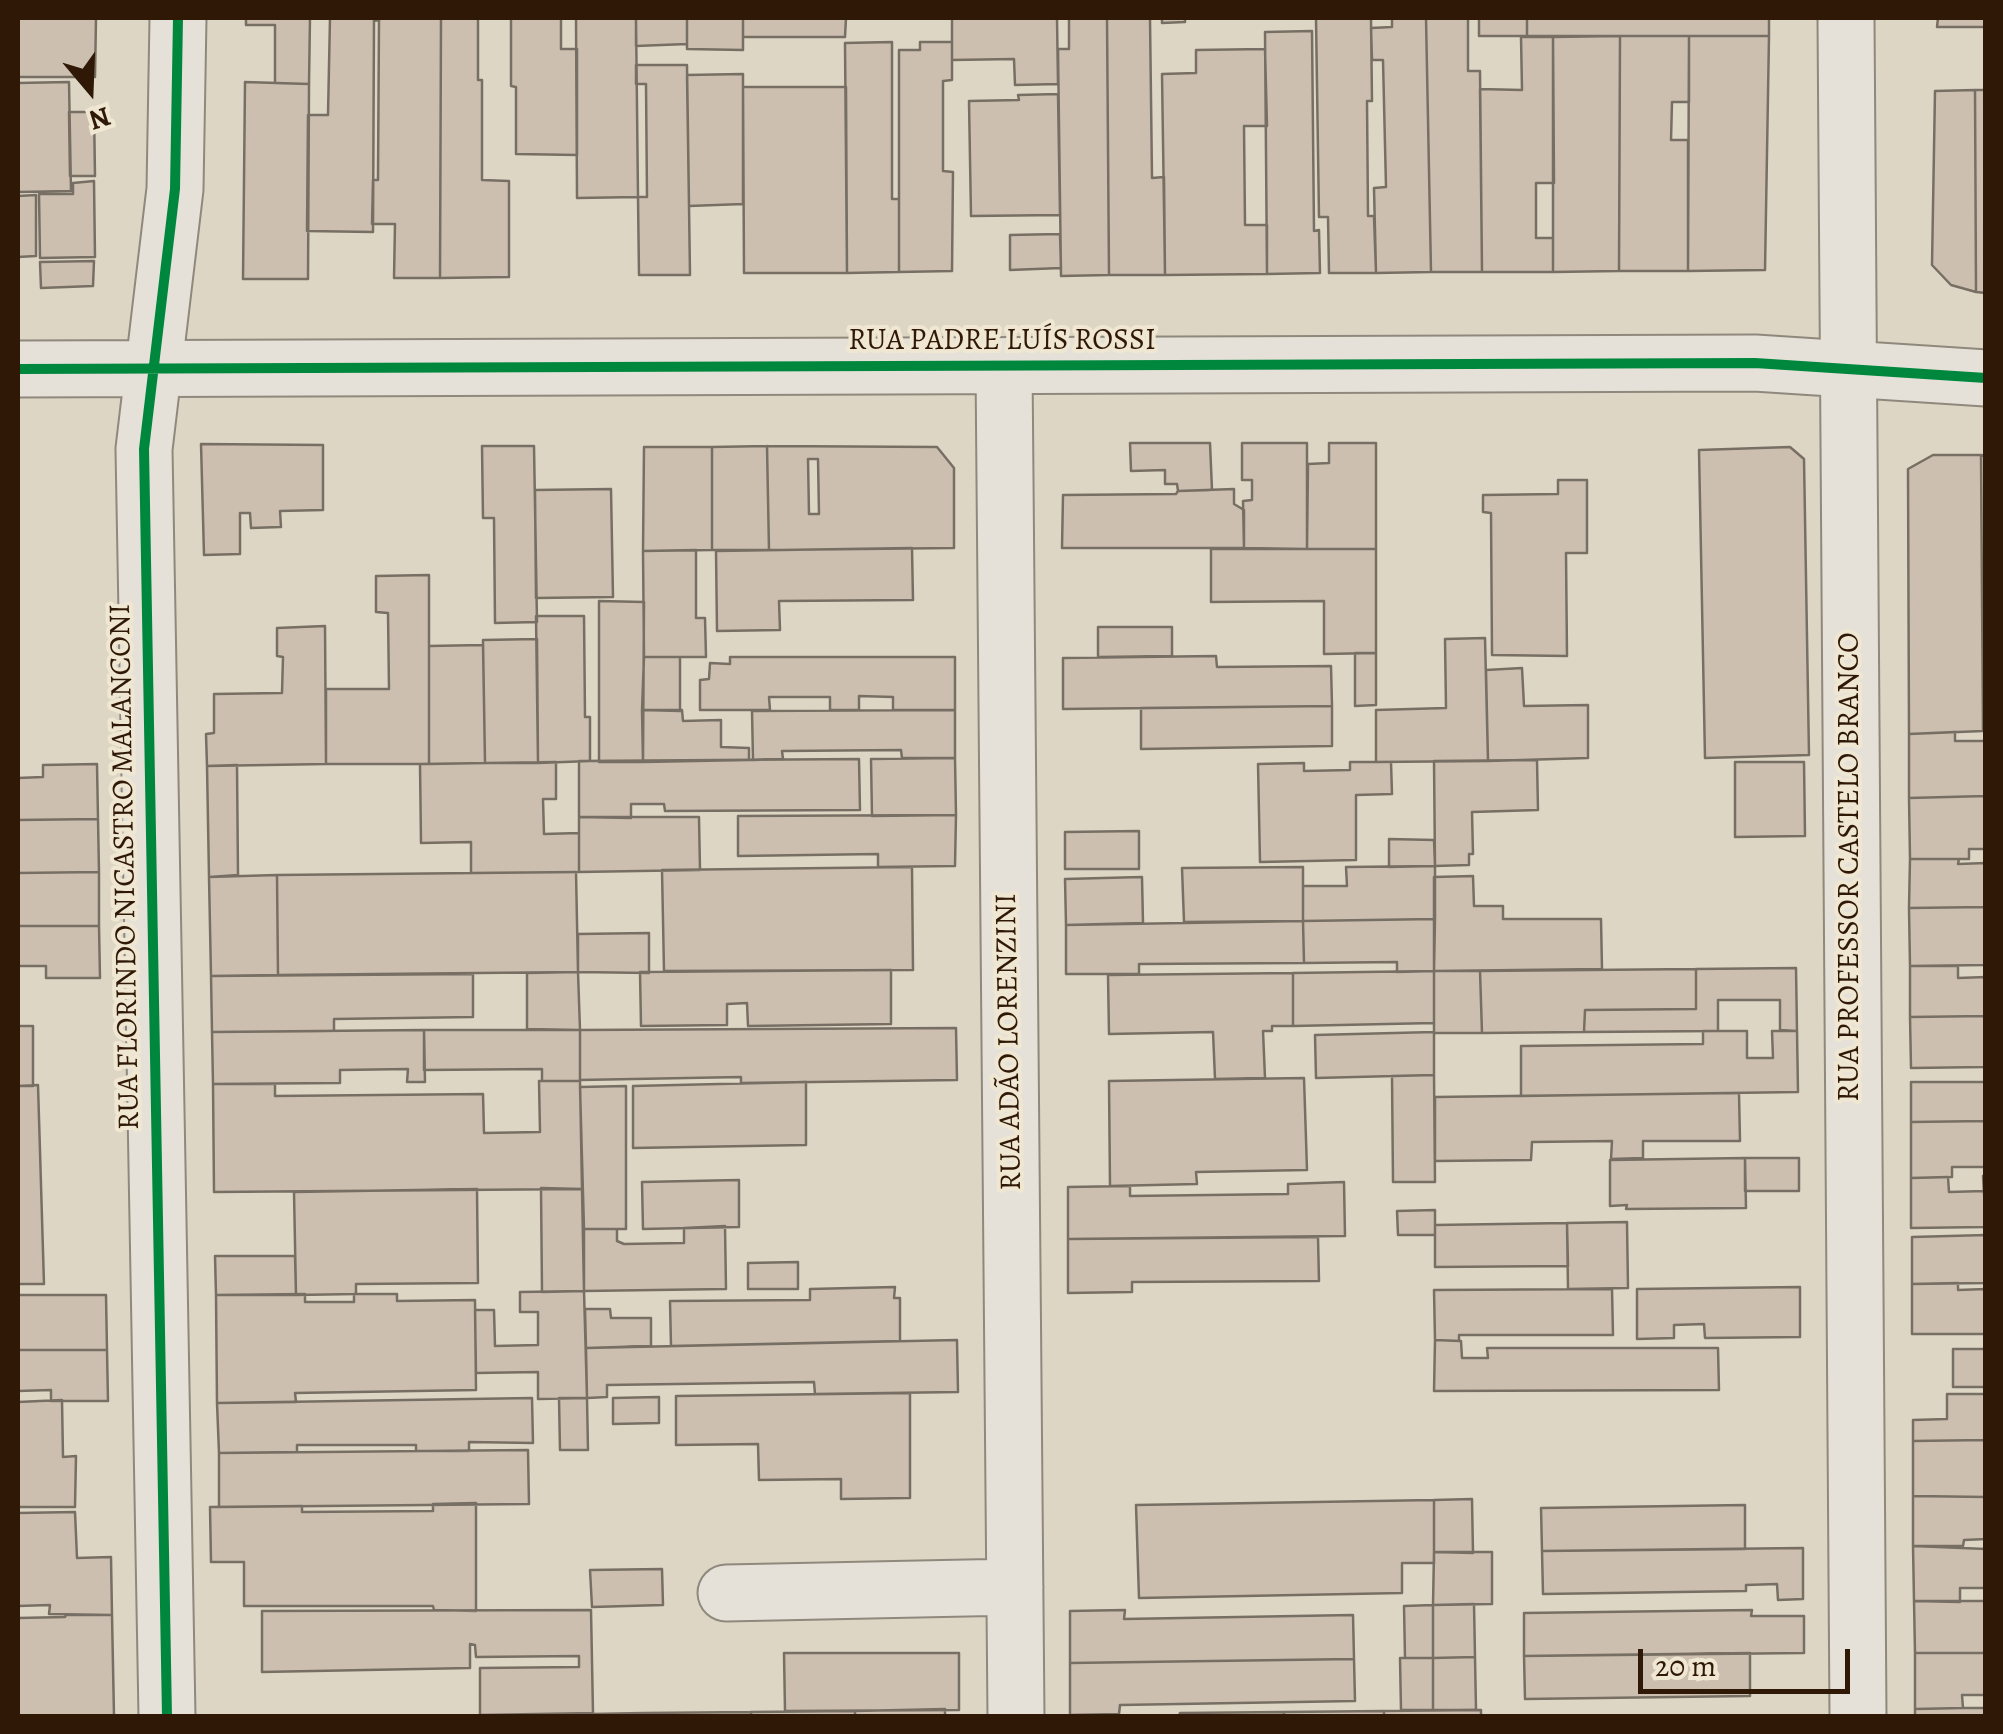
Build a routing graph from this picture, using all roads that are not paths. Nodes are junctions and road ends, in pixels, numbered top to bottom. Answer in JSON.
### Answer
{"nodes":[{"id":1,"x":178,"y":18,"type":"edge"},
{"id":2,"x":1846,"y":18,"type":"edge"},
{"id":3,"x":1004,"y":367,"type":"junction"},
{"id":4,"x":1846,"y":367,"type":"junction"},
{"id":5,"x":18,"y":368,"type":"edge"},
{"id":6,"x":154,"y":368,"type":"junction"},
{"id":7,"x":1986,"y":378,"type":"edge"},
{"id":8,"x":1015,"y":1588,"type":"junction"},
{"id":9,"x":726,"y":1593,"type":"dead end"},
{"id":10,"x":167,"y":1716,"type":"edge"},
{"id":11,"x":1016,"y":1716,"type":"edge"},
{"id":12,"x":1858,"y":1716,"type":"edge"}],
"edges":[{"from":1,"to":6,"type":"street","name":"RUA FLORINDO NICASTRO MALANCONI"},
{"from":2,"to":4,"type":"street","name":"RUA PROFESSOR CASTELO BRANCO"},
{"from":3,"to":4,"type":"street","name":"RUA PADRE LUÍS ROSSI"},
{"from":3,"to":6,"type":"street","name":"RUA PADRE LUÍS ROSSI"},
{"from":3,"to":8,"type":"street","name":"RUA ADÃO LORENZINI"},
{"from":4,"to":7,"type":"street","name":"RUA PADRE LUÍS ROSSI"},
{"from":4,"to":12,"type":"street","name":"RUA PROFESSOR CASTELO BRANCO"},
{"from":5,"to":6,"type":"street","name":"RUA PADRE LUÍS ROSSI"},
{"from":6,"to":10,"type":"street","name":"RUA FLORINDO NICASTRO MALANCONI"},
{"from":8,"to":9,"type":"street"},
{"from":8,"to":11,"type":"street","name":"RUA ADÃO LORENZINI"}]}
